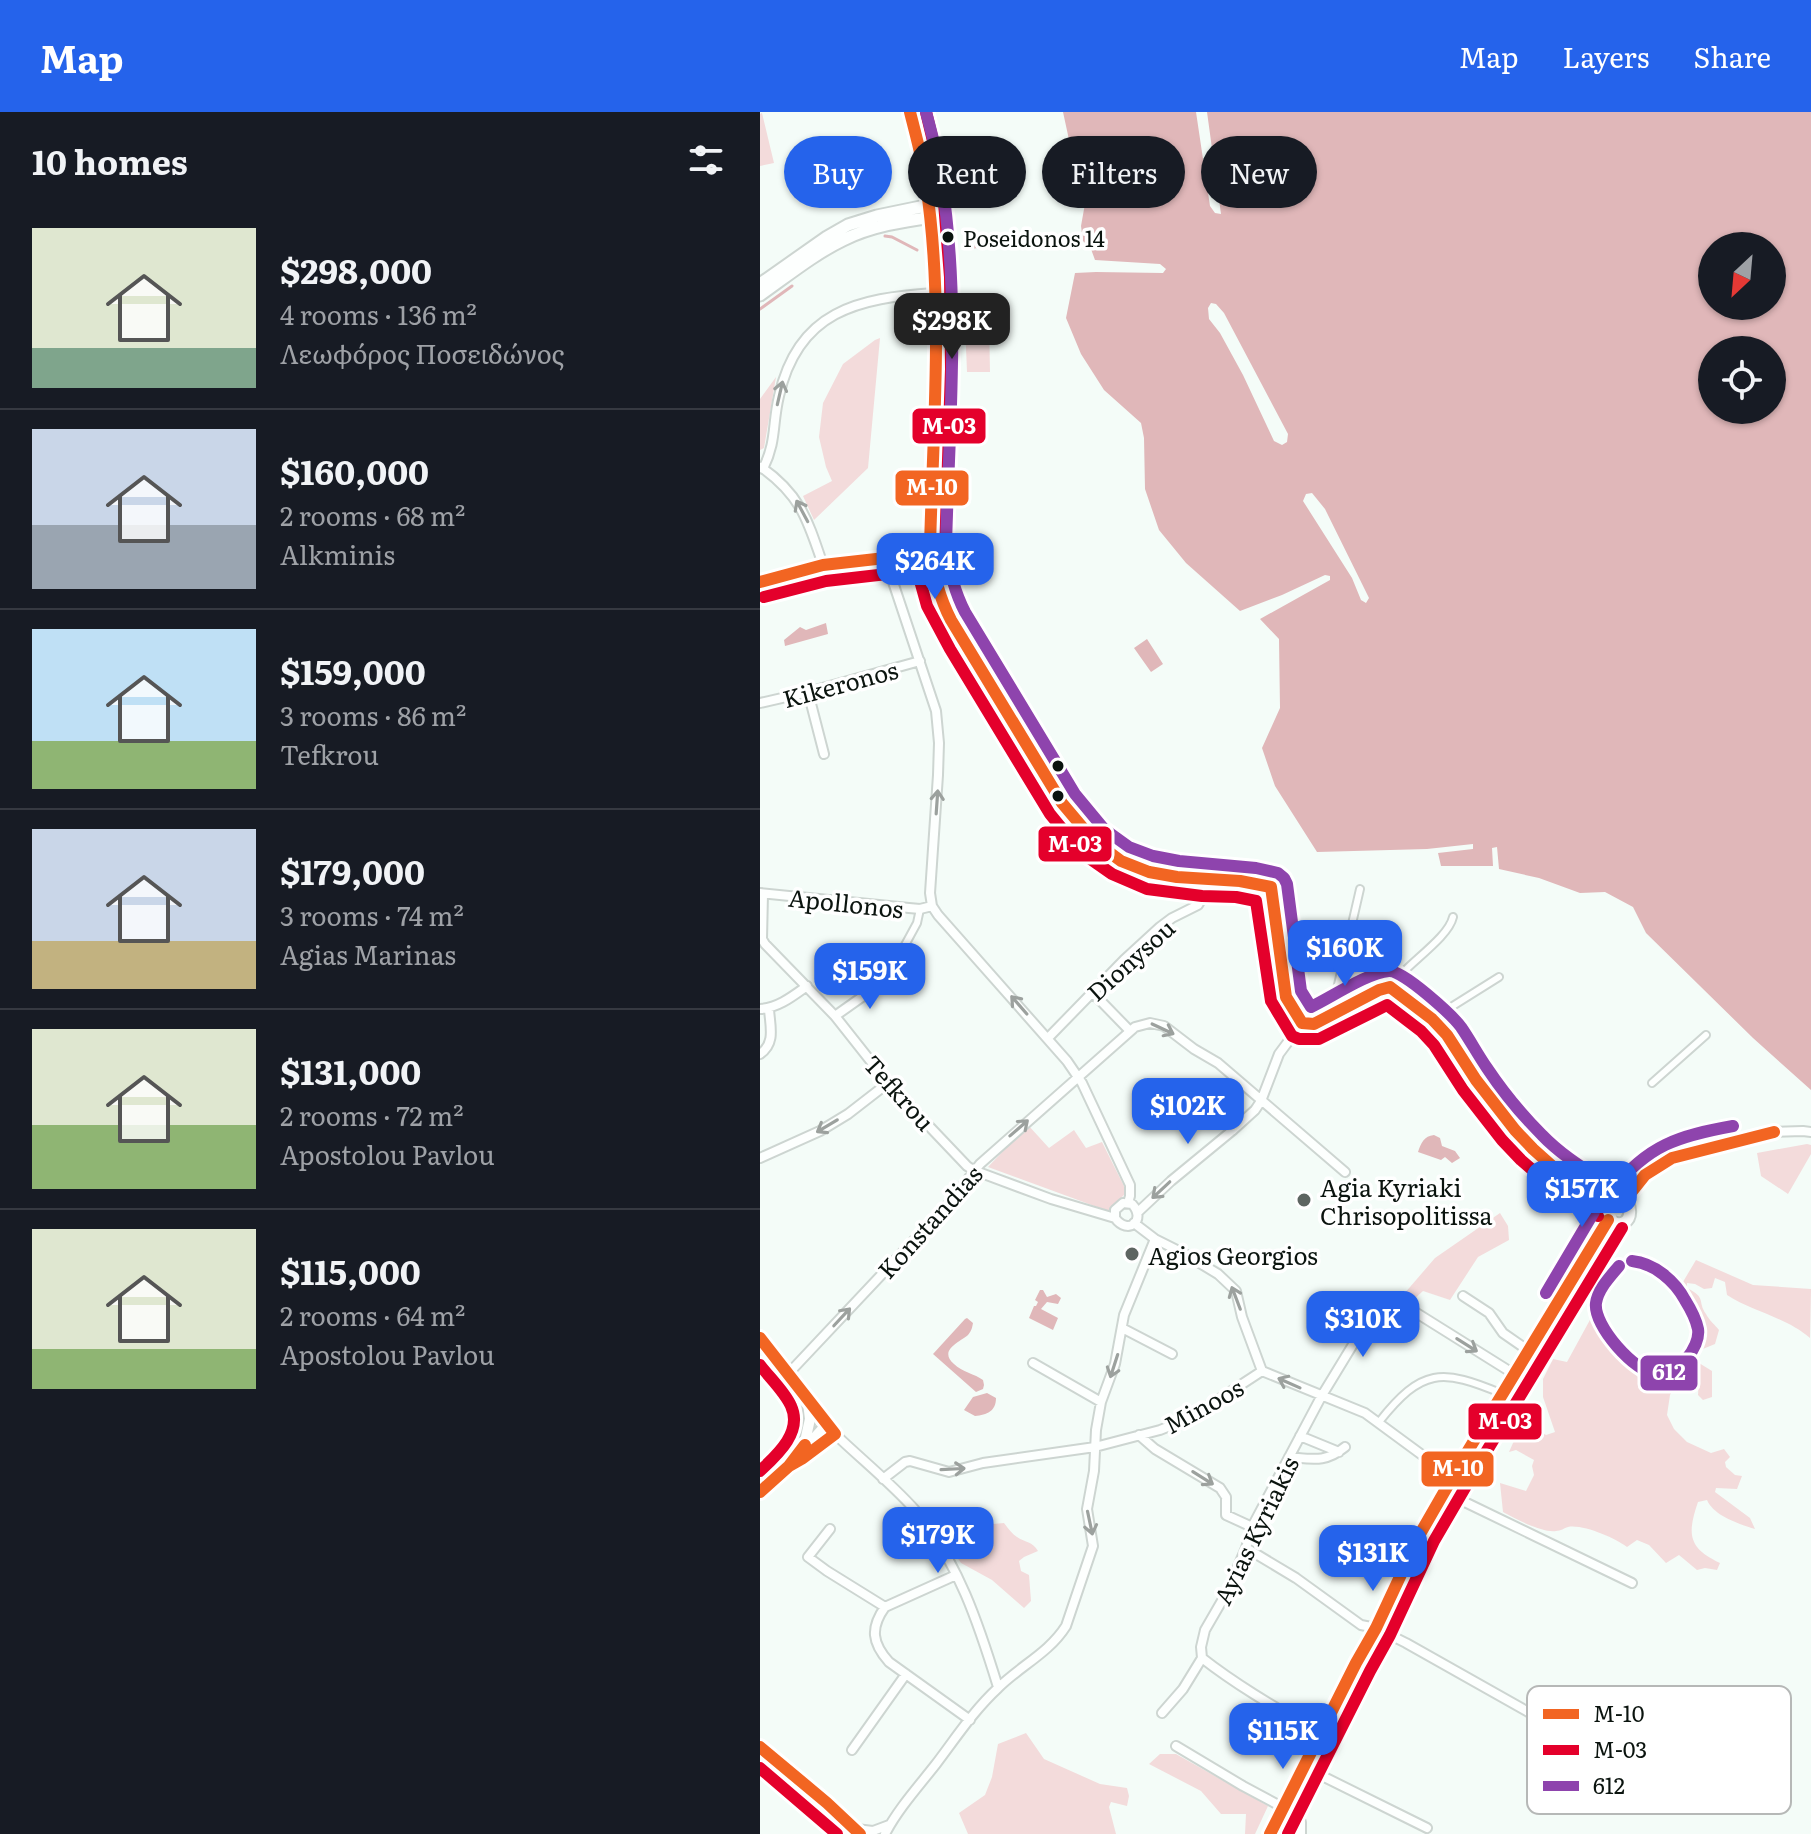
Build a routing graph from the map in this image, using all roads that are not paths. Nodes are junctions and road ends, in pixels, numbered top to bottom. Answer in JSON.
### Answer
{"nodes":[{"id":1,"x":910,"y":112,"type":"edge"},
{"id":2,"x":919,"y":112,"type":"edge"},
{"id":3,"x":916,"y":136,"type":"edge"},
{"id":4,"x":922,"y":136,"type":"edge"},
{"id":5,"x":933,"y":208,"type":"junction"},
{"id":6,"x":760,"y":284,"type":"edge"},
{"id":7,"x":934,"y":293,"type":"junction"},
{"id":8,"x":760,"y":295,"type":"edge"},
{"id":9,"x":762,"y":468,"type":"edge"},
{"id":10,"x":937,"y":550,"type":"junction"},
{"id":11,"x":885,"y":558,"type":"junction"},
{"id":12,"x":823,"y":565,"type":"junction"},
{"id":13,"x":760,"y":582,"type":"edge"},
{"id":14,"x":920,"y":661,"type":"junction"},
{"id":15,"x":808,"y":692,"type":"junction"},
{"id":16,"x":760,"y":703,"type":"edge"},
{"id":17,"x":824,"y":754,"type":"dead end"},
{"id":18,"x":1204,"y":880,"type":"junction"},
{"id":19,"x":1360,"y":889,"type":"dead end"},
{"id":20,"x":762,"y":894,"type":"edge"},
{"id":21,"x":932,"y":906,"type":"junction"},
{"id":22,"x":920,"y":909,"type":"junction"},
{"id":23,"x":1453,"y":917,"type":"dead end"},
{"id":24,"x":761,"y":939,"type":"edge"},
{"id":25,"x":1499,"y":977,"type":"dead end"},
{"id":26,"x":886,"y":980,"type":"joint"},
{"id":27,"x":807,"y":986,"type":"junction"},
{"id":28,"x":1390,"y":987,"type":"junction"},
{"id":29,"x":1092,"y":992,"type":"junction"},
{"id":30,"x":764,"y":1009,"type":"edge"},
{"id":31,"x":1331,"y":1015,"type":"junction"},
{"id":32,"x":835,"y":1016,"type":"junction"},
{"id":33,"x":1432,"y":1019,"type":"junction"},
{"id":34,"x":1302,"y":1023,"type":"junction"},
{"id":35,"x":1130,"y":1031,"type":"junction"},
{"id":36,"x":1706,"y":1035,"type":"dead end"},
{"id":37,"x":1048,"y":1038,"type":"junction"},
{"id":38,"x":760,"y":1054,"type":"edge"},
{"id":39,"x":1078,"y":1077,"type":"junction"},
{"id":40,"x":888,"y":1083,"type":"junction"},
{"id":41,"x":1652,"y":1083,"type":"dead end"},
{"id":42,"x":1177,"y":1100,"type":"dead end"},
{"id":43,"x":1261,"y":1101,"type":"junction"},
{"id":44,"x":1233,"y":1130,"type":"junction"},
{"id":45,"x":1811,"y":1132,"type":"edge"},
{"id":46,"x":760,"y":1158,"type":"edge"},
{"id":47,"x":973,"y":1170,"type":"junction"},
{"id":48,"x":1345,"y":1172,"type":"dead end"},
{"id":49,"x":1625,"y":1200,"type":"junction"},
{"id":50,"x":1128,"y":1203,"type":"junction"},
{"id":51,"x":1607,"y":1203,"type":"junction"},
{"id":52,"x":1138,"y":1212,"type":"junction"},
{"id":53,"x":1115,"y":1218,"type":"junction"},
{"id":54,"x":1608,"y":1220,"type":"junction"},
{"id":55,"x":1134,"y":1223,"type":"junction"},
{"id":56,"x":1155,"y":1239,"type":"junction"},
{"id":57,"x":1463,"y":1296,"type":"dead end"},
{"id":58,"x":1122,"y":1328,"type":"junction"},
{"id":59,"x":760,"y":1338,"type":"edge"},
{"id":60,"x":1529,"y":1351,"type":"junction"},
{"id":61,"x":1172,"y":1354,"type":"dead end"},
{"id":62,"x":1033,"y":1363,"type":"dead end"},
{"id":63,"x":1262,"y":1371,"type":"junction"},
{"id":64,"x":788,"y":1374,"type":"junction"},
{"id":65,"x":1514,"y":1374,"type":"junction"},
{"id":66,"x":1503,"y":1394,"type":"junction"},
{"id":67,"x":1321,"y":1397,"type":"junction"},
{"id":68,"x":806,"y":1399,"type":"junction"},
{"id":69,"x":1101,"y":1402,"type":"junction"},
{"id":70,"x":1379,"y":1422,"type":"junction"},
{"id":71,"x":826,"y":1425,"type":"junction"},
{"id":72,"x":835,"y":1434,"type":"junction"},
{"id":73,"x":1139,"y":1435,"type":"junction"},
{"id":74,"x":1300,"y":1436,"type":"junction"},
{"id":75,"x":1095,"y":1447,"type":"junction"},
{"id":76,"x":804,"y":1448,"type":"junction"},
{"id":77,"x":1289,"y":1457,"type":"junction"},
{"id":78,"x":789,"y":1466,"type":"junction"},
{"id":79,"x":1452,"y":1477,"type":"junction"},
{"id":80,"x":883,"y":1479,"type":"junction"},
{"id":81,"x":760,"y":1492,"type":"edge"},
{"id":82,"x":1444,"y":1492,"type":"junction"},
{"id":83,"x":1252,"y":1527,"type":"junction"},
{"id":84,"x":830,"y":1529,"type":"dead end"},
{"id":85,"x":1246,"y":1548,"type":"junction"},
{"id":86,"x":956,"y":1575,"type":"junction"},
{"id":87,"x":1632,"y":1583,"type":"dead end"},
{"id":88,"x":885,"y":1607,"type":"junction"},
{"id":89,"x":1376,"y":1628,"type":"junction"},
{"id":90,"x":1202,"y":1658,"type":"junction"},
{"id":91,"x":906,"y":1674,"type":"junction"},
{"id":92,"x":998,"y":1687,"type":"junction"},
{"id":93,"x":1527,"y":1711,"type":"edge"},
{"id":94,"x":1162,"y":1713,"type":"dead end"},
{"id":95,"x":970,"y":1720,"type":"junction"},
{"id":96,"x":1321,"y":1734,"type":"junction"},
{"id":97,"x":1176,"y":1746,"type":"dead end"},
{"id":98,"x":760,"y":1747,"type":"edge"},
{"id":99,"x":852,"y":1750,"type":"dead end"},
{"id":100,"x":760,"y":1765,"type":"edge"},
{"id":101,"x":1304,"y":1767,"type":"junction"},
{"id":102,"x":1284,"y":1808,"type":"junction"},
{"id":103,"x":890,"y":1825,"type":"junction"},
{"id":104,"x":1427,"y":1828,"type":"dead end"},
{"id":105,"x":858,"y":1832,"type":"edge"},
{"id":106,"x":838,"y":1834,"type":"edge"},
{"id":107,"x":885,"y":1834,"type":"edge"},
{"id":108,"x":1270,"y":1834,"type":"edge"},
{"id":109,"x":1301,"y":1834,"type":"edge"}],
"edges":[{"from":1,"to":3,"type":"main road"},
{"from":2,"to":4,"type":"main road"},
{"from":5,"to":6,"type":"main road"},
{"from":5,"to":7,"type":"main road"},
{"from":5,"to":8,"type":"main road"},
{"from":5,"to":10,"type":"main road"},
{"from":9,"to":7,"type":"street","one_way":true},
{"from":7,"to":10,"type":"main road"},
{"from":12,"to":9,"type":"street","one_way":true},
{"from":10,"to":11,"type":"street"},
{"from":10,"to":18,"type":"main road"},
{"from":11,"to":12,"type":"street"},
{"from":11,"to":14,"type":"street"},
{"from":12,"to":13,"type":"street"},
{"from":14,"to":15,"type":"street","name":"Kikeronos"},
{"from":21,"to":14,"type":"street","one_way":true},
{"from":15,"to":16,"type":"street","name":"Kikeronos"},
{"from":15,"to":17,"type":"street"},
{"from":18,"to":29,"type":"street","name":"Dionysou"},
{"from":18,"to":34,"type":"main road"},
{"from":19,"to":31,"type":"street"},
{"from":20,"to":22,"type":"street","name":"Apollonos"},
{"from":20,"to":24,"type":"street","name":"Tefkrou"},
{"from":21,"to":22,"type":"street","name":"Apollonos"},
{"from":37,"to":21,"type":"street","one_way":true},
{"from":22,"to":26,"type":"street"},
{"from":23,"to":28,"type":"street"},
{"from":24,"to":27,"type":"street","name":"Tefkrou"},
{"from":25,"to":33,"type":"street"},
{"from":26,"to":32,"type":"street"},
{"from":27,"to":30,"type":"street"},
{"from":27,"to":32,"type":"street","name":"Tefkrou"},
{"from":28,"to":31,"type":"main road"},
{"from":28,"to":33,"type":"main road"},
{"from":29,"to":35,"type":"street"},
{"from":29,"to":37,"type":"street","name":"Dionysou"},
{"from":30,"to":38,"type":"street"},
{"from":31,"to":34,"type":"main road"},
{"from":32,"to":40,"type":"street","name":"Tefkrou"},
{"from":33,"to":51,"type":"main road"},
{"from":34,"to":43,"type":"street"},
{"from":35,"to":39,"type":"street","name":"Konstandias"},
{"from":35,"to":43,"type":"street","one_way":true},
{"from":36,"to":41,"type":"street"},
{"from":37,"to":39,"type":"street"},
{"from":47,"to":39,"type":"street","name":"Konstandias","one_way":true},
{"from":39,"to":50,"type":"street"},
{"from":40,"to":46,"type":"street","one_way":true},
{"from":40,"to":47,"type":"street","name":"Tefkrou"},
{"from":42,"to":44,"type":"street"},
{"from":43,"to":44,"type":"street"},
{"from":43,"to":48,"type":"street"},
{"from":44,"to":52,"type":"street","one_way":true},
{"from":45,"to":49,"type":"street"},
{"from":47,"to":53,"type":"street"},
{"from":64,"to":47,"type":"street","name":"Konstandias","one_way":true},
{"from":49,"to":51,"type":"main road"},
{"from":49,"to":54,"type":"main road"},
{"from":50,"to":52,"type":"street"},
{"from":50,"to":53,"type":"street"},
{"from":51,"to":54,"type":"main road"},
{"from":52,"to":55,"type":"street"},
{"from":53,"to":55,"type":"street"},
{"from":54,"to":60,"type":"main road"},
{"from":55,"to":56,"type":"street"},
{"from":56,"to":58,"type":"street"},
{"from":63,"to":56,"type":"street","one_way":true},
{"from":57,"to":60,"type":"street"},
{"from":58,"to":61,"type":"street"},
{"from":58,"to":69,"type":"street","one_way":true},
{"from":59,"to":64,"type":"street"},
{"from":60,"to":65,"type":"main road"},
{"from":62,"to":69,"type":"street"},
{"from":67,"to":63,"type":"street","one_way":true},
{"from":63,"to":73,"type":"street","name":"Minoos"},
{"from":64,"to":68,"type":"street"},
{"from":65,"to":66,"type":"main road"},
{"from":67,"to":65,"type":"street","name":"Ayias Kyriakis","one_way":true},
{"from":66,"to":70,"type":"street"},
{"from":66,"to":79,"type":"main road"},
{"from":67,"to":70,"type":"street"},
{"from":67,"to":74,"type":"street","name":"Ayias Kyriakis"},
{"from":68,"to":71,"type":"street"},
{"from":68,"to":76,"type":"street"},
{"from":69,"to":75,"type":"street"},
{"from":70,"to":79,"type":"street"},
{"from":71,"to":72,"type":"street"},
{"from":71,"to":76,"type":"street"},
{"from":72,"to":78,"type":"street"},
{"from":72,"to":80,"type":"street"},
{"from":73,"to":75,"type":"street","name":"Minoos"},
{"from":73,"to":83,"type":"street","one_way":true},
{"from":74,"to":77,"type":"street","name":"Ayias Kyriakis"},
{"from":74,"to":77,"type":"street"},
{"from":80,"to":75,"type":"street","name":"Minoos","one_way":true},
{"from":75,"to":92,"type":"street","one_way":true},
{"from":76,"to":78,"type":"street"},
{"from":77,"to":83,"type":"street","name":"Ayias Kyriakis"},
{"from":78,"to":81,"type":"street"},
{"from":79,"to":82,"type":"main road"},
{"from":80,"to":86,"type":"street"},
{"from":82,"to":87,"type":"street"},
{"from":82,"to":89,"type":"main road"},
{"from":83,"to":85,"type":"street","name":"Ayias Kyriakis"},
{"from":84,"to":88,"type":"street"},
{"from":85,"to":89,"type":"street"},
{"from":85,"to":90,"type":"street","name":"Ayias Kyriakis"},
{"from":86,"to":88,"type":"street"},
{"from":86,"to":92,"type":"street"},
{"from":88,"to":91,"type":"street"},
{"from":89,"to":93,"type":"street"},
{"from":89,"to":96,"type":"main road"},
{"from":90,"to":94,"type":"street","name":"Ayias Kyriakis"},
{"from":90,"to":96,"type":"street"},
{"from":91,"to":95,"type":"street"},
{"from":91,"to":99,"type":"street"},
{"from":92,"to":95,"type":"street"},
{"from":95,"to":103,"type":"street"},
{"from":96,"to":101,"type":"main road"},
{"from":97,"to":102,"type":"street"},
{"from":98,"to":105,"type":"main road"},
{"from":100,"to":106,"type":"main road"},
{"from":101,"to":102,"type":"main road"},
{"from":101,"to":104,"type":"street"},
{"from":102,"to":108,"type":"main road"},
{"from":102,"to":109,"type":"street"},
{"from":103,"to":105,"type":"street"},
{"from":103,"to":107,"type":"street"}]}
